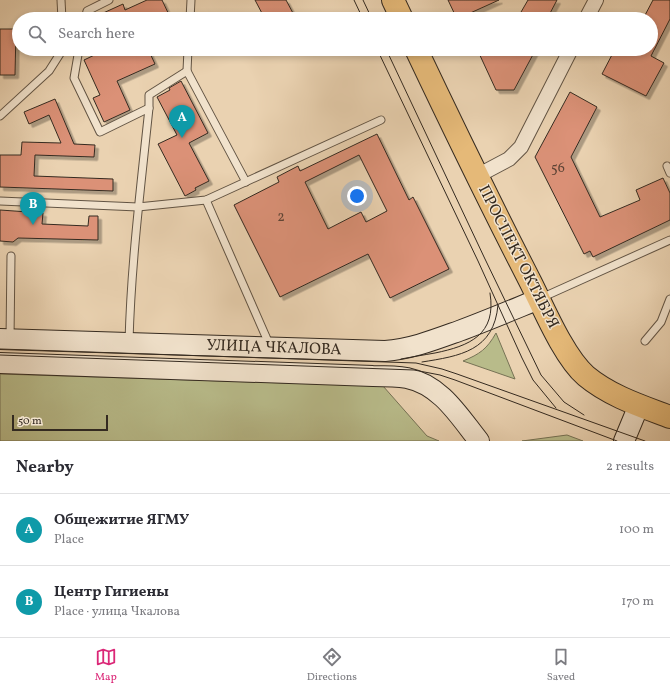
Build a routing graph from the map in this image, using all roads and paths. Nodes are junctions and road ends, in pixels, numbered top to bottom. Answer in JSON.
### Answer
{"nodes":[{"id":1,"x":62,"y":0,"type":"edge"},
{"id":2,"x":109,"y":0,"type":"edge"},
{"id":3,"x":191,"y":0,"type":"edge"},
{"id":4,"x":393,"y":0,"type":"edge"},
{"id":5,"x":596,"y":0,"type":"edge"},
{"id":6,"x":62,"y":12,"type":"edge"},
{"id":7,"x":87,"y":12,"type":"edge"},
{"id":8,"x":190,"y":12,"type":"edge"},
{"id":9,"x":399,"y":12,"type":"edge"},
{"id":10,"x":590,"y":12,"type":"edge"},
{"id":11,"x":59,"y":56,"type":"edge"},
{"id":12,"x":78,"y":56,"type":"edge"},
{"id":13,"x":188,"y":56,"type":"edge"},
{"id":14,"x":419,"y":56,"type":"edge"},
{"id":15,"x":567,"y":56,"type":"edge"},
{"id":16,"x":187,"y":71,"type":"junction"},
{"id":17,"x":149,"y":108,"type":"junction"},
{"id":18,"x":0,"y":116,"type":"edge"},
{"id":19,"x":381,"y":120,"type":"dead end"},
{"id":20,"x":477,"y":176,"type":"junction"},
{"id":21,"x":246,"y":182,"type":"junction"},
{"id":22,"x":206,"y":200,"type":"junction"},
{"id":23,"x":0,"y":202,"type":"edge"},
{"id":24,"x":138,"y":207,"type":"junction"},
{"id":25,"x":670,"y":240,"type":"edge"},
{"id":26,"x":11,"y":256,"type":"dead end"},
{"id":27,"x":539,"y":298,"type":"junction"},
{"id":28,"x":670,"y":299,"type":"edge"},
{"id":29,"x":5,"y":339,"type":"edge"},
{"id":30,"x":645,"y":341,"type":"dead end"},
{"id":31,"x":129,"y":343,"type":"junction"},
{"id":32,"x":270,"y":348,"type":"junction"},
{"id":33,"x":0,"y":363,"type":"edge"},
{"id":34,"x":639,"y":405,"type":"junction"},
{"id":35,"x":670,"y":417,"type":"edge"},
{"id":36,"x":472,"y":438,"type":"edge"},
{"id":37,"x":624,"y":441,"type":"edge"}],
"edges":[{"from":1,"to":6,"type":"lane"},
{"from":2,"to":7,"type":"lane"},
{"from":3,"to":8,"type":"lane"},
{"from":4,"to":9,"type":"main road"},
{"from":5,"to":10,"type":"street"},
{"from":11,"to":18,"type":"lane"},
{"from":12,"to":17,"type":"lane"},
{"from":13,"to":16,"type":"lane"},
{"from":14,"to":20,"type":"main road","name":"ПРОСПЕКТ ОКТЯБРЯ"},
{"from":15,"to":20,"type":"street"},
{"from":16,"to":17,"type":"lane"},
{"from":16,"to":21,"type":"lane"},
{"from":17,"to":24,"type":"lane"},
{"from":19,"to":21,"type":"lane"},
{"from":20,"to":27,"type":"main road","name":"ПРОСПЕКТ ОКТЯБРЯ"},
{"from":21,"to":22,"type":"lane"},
{"from":22,"to":24,"type":"lane"},
{"from":22,"to":32,"type":"lane"},
{"from":23,"to":24,"type":"lane"},
{"from":24,"to":31,"type":"lane"},
{"from":25,"to":27,"type":"lane"},
{"from":26,"to":29,"type":"lane"},
{"from":27,"to":32,"type":"main road","name":"УЛИЦА ЧКАЛОВА"},
{"from":27,"to":34,"type":"main road","name":"ПРОСПЕКТ ОКТЯБРЯ"},
{"from":28,"to":30,"type":"lane"},
{"from":29,"to":31,"type":"main road","name":"УЛИЦА ЧКАЛОВА"},
{"from":31,"to":32,"type":"main road","name":"УЛИЦА ЧКАЛОВА"},
{"from":33,"to":36,"type":"main road","name":"УЛИЦА ЧКАЛОВА"},
{"from":34,"to":35,"type":"main road","name":"ПРОСПЕКТ ОКТЯБРЯ"},
{"from":34,"to":37,"type":"main road"}]}
